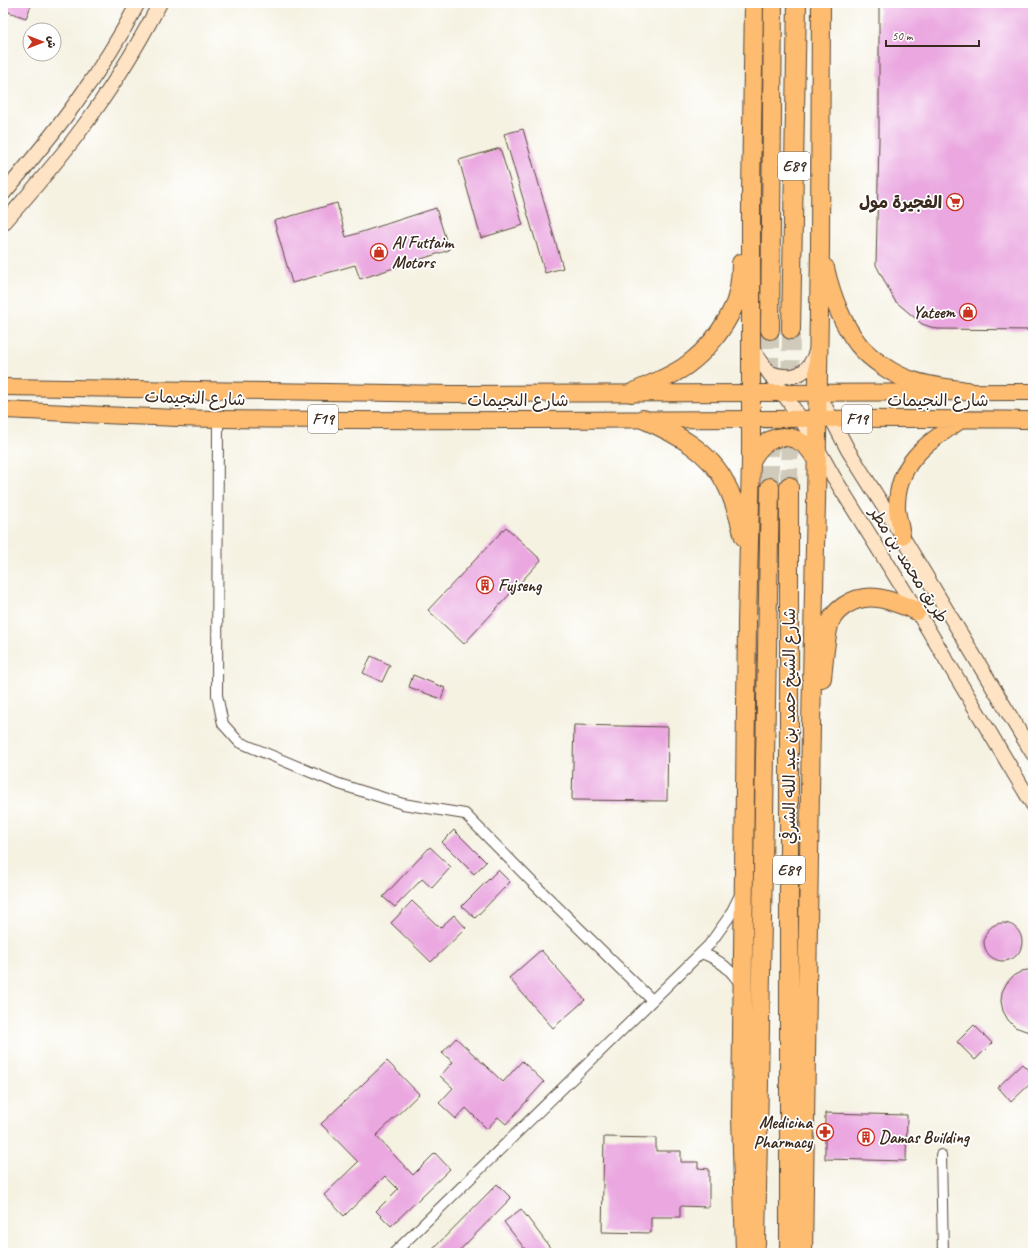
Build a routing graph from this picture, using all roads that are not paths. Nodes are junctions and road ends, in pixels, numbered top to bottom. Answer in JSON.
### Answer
{"nodes":[{"id":1,"x":138,"y":3,"type":"edge"},
{"id":2,"x":160,"y":3,"type":"edge"},
{"id":3,"x":754,"y":3,"type":"edge"},
{"id":4,"x":774,"y":3,"type":"edge"},
{"id":5,"x":797,"y":3,"type":"edge"},
{"id":6,"x":822,"y":3,"type":"edge"},
{"id":7,"x":750,"y":193,"type":"junction"},
{"id":8,"x":3,"y":194,"type":"edge"},
{"id":9,"x":3,"y":224,"type":"edge"},
{"id":10,"x":820,"y":248,"type":"junction"},
{"id":11,"x":770,"y":330,"type":"tunnel mouth"},
{"id":12,"x":791,"y":330,"type":"tunnel mouth"},
{"id":13,"x":818,"y":345,"type":"junction"},
{"id":14,"x":751,"y":347,"type":"junction"},
{"id":15,"x":768,"y":372,"type":"junction"},
{"id":16,"x":3,"y":387,"type":"edge"},
{"id":17,"x":967,"y":391,"type":"junction"},
{"id":18,"x":1033,"y":392,"type":"edge"},
{"id":19,"x":632,"y":393,"type":"junction"},
{"id":20,"x":751,"y":393,"type":"junction"},
{"id":21,"x":784,"y":393,"type":"junction"},
{"id":22,"x":818,"y":393,"type":"junction"},
{"id":23,"x":3,"y":410,"type":"edge"},
{"id":24,"x":751,"y":418,"type":"junction"},
{"id":25,"x":218,"y":419,"type":"junction"},
{"id":26,"x":644,"y":419,"type":"junction"},
{"id":27,"x":816,"y":419,"type":"junction"},
{"id":28,"x":964,"y":419,"type":"junction"},
{"id":29,"x":1033,"y":420,"type":"edge"},
{"id":30,"x":816,"y":453,"type":"junction"},
{"id":31,"x":751,"y":461,"type":"junction"},
{"id":32,"x":789,"y":486,"type":"tunnel mouth"},
{"id":33,"x":770,"y":487,"type":"tunnel mouth"},
{"id":34,"x":902,"y":536,"type":"junction"},
{"id":35,"x":749,"y":556,"type":"junction"},
{"id":36,"x":917,"y":611,"type":"junction"},
{"id":37,"x":811,"y":725,"type":"junction"},
{"id":38,"x":1033,"y":754,"type":"edge"},
{"id":39,"x":1033,"y":805,"type":"edge"},
{"id":40,"x":744,"y":882,"type":"junction"},
{"id":41,"x":701,"y":953,"type":"junction"},
{"id":42,"x":742,"y":989,"type":"junction"},
{"id":43,"x":652,"y":1000,"type":"junction"},
{"id":44,"x":941,"y":1156,"type":"dead end"},
{"id":45,"x":394,"y":1253,"type":"edge"},
{"id":46,"x":745,"y":1253,"type":"edge"},
{"id":47,"x":756,"y":1253,"type":"edge"},
{"id":48,"x":789,"y":1253,"type":"edge"},
{"id":49,"x":803,"y":1253,"type":"edge"},
{"id":50,"x":943,"y":1253,"type":"edge"}],
"edges":[{"from":1,"to":8,"type":"street"},
{"from":2,"to":9,"type":"street"},
{"from":3,"to":7,"type":"highway"},
{"from":4,"to":11,"type":"highway","number":"E89"},
{"from":5,"to":12,"type":"highway","number":"E89"},
{"from":6,"to":10,"type":"highway"},
{"from":7,"to":14,"type":"highway"},
{"from":7,"to":19,"type":"highway"},
{"from":10,"to":13,"type":"highway"},
{"from":10,"to":17,"type":"highway"},
{"from":13,"to":15,"type":"street"},
{"from":13,"to":22,"type":"highway"},
{"from":14,"to":15,"type":"street","name":"طريق محمد بن مطر"},
{"from":14,"to":20,"type":"highway"},
{"from":15,"to":21,"type":"street","name":"طريق محمد بن مطر"},
{"from":16,"to":19,"type":"main road","name":"شارع النجيمات","number":"F19"},
{"from":17,"to":18,"type":"main road","name":"شارع النجيمات","number":"F19"},
{"from":17,"to":22,"type":"main road","name":"شارع النجيمات","number":"F19"},
{"from":19,"to":20,"type":"main road","name":"شارع النجيمات","number":"F19"},
{"from":20,"to":21,"type":"main road","name":"شارع النجيمات","number":"F19"},
{"from":20,"to":24,"type":"highway"},
{"from":21,"to":22,"type":"main road","name":"شارع النجيمات","number":"F19"},
{"from":21,"to":27,"type":"street","name":"طريق محمد بن مطر"},
{"from":22,"to":27,"type":"highway"},
{"from":23,"to":25,"type":"main road","name":"شارع النجيمات","number":"F19"},
{"from":24,"to":26,"type":"main road","name":"شارع النجيمات","number":"F19"},
{"from":24,"to":27,"type":"main road","name":"شارع النجيمات","number":"F19"},
{"from":24,"to":31,"type":"highway"},
{"from":25,"to":26,"type":"main road","name":"شارع النجيمات","number":"F19"},
{"from":25,"to":43,"type":"street"},
{"from":26,"to":35,"type":"highway"},
{"from":27,"to":28,"type":"main road","name":"شارع النجيمات","number":"F19"},
{"from":27,"to":30,"type":"highway"},
{"from":27,"to":34,"type":"street","name":"طريق محمد بن مطر"},
{"from":28,"to":29,"type":"main road","name":"شارع النجيمات","number":"F19"},
{"from":28,"to":34,"type":"main road"},
{"from":30,"to":31,"type":"highway"},
{"from":30,"to":36,"type":"street","name":"طريق محمد بن مطر"},
{"from":30,"to":37,"type":"highway"},
{"from":31,"to":35,"type":"highway"},
{"from":32,"to":48,"type":"highway","name":"شارع الشيخ حمد بن عبد الله الشرقي","number":"E89"},
{"from":33,"to":47,"type":"highway","name":"شارع الشيخ حمد بن عبد الله الشرقي","number":"E89"},
{"from":34,"to":38,"type":"street","name":"طريق محمد بن مطر"},
{"from":35,"to":40,"type":"highway"},
{"from":36,"to":37,"type":"highway"},
{"from":36,"to":39,"type":"street","name":"طريق محمد بن مطر"},
{"from":37,"to":49,"type":"highway"},
{"from":40,"to":41,"type":"street"},
{"from":40,"to":42,"type":"highway"},
{"from":41,"to":42,"type":"street"},
{"from":41,"to":43,"type":"street"},
{"from":42,"to":46,"type":"highway"},
{"from":43,"to":45,"type":"street"},
{"from":44,"to":50,"type":"street"}]}
